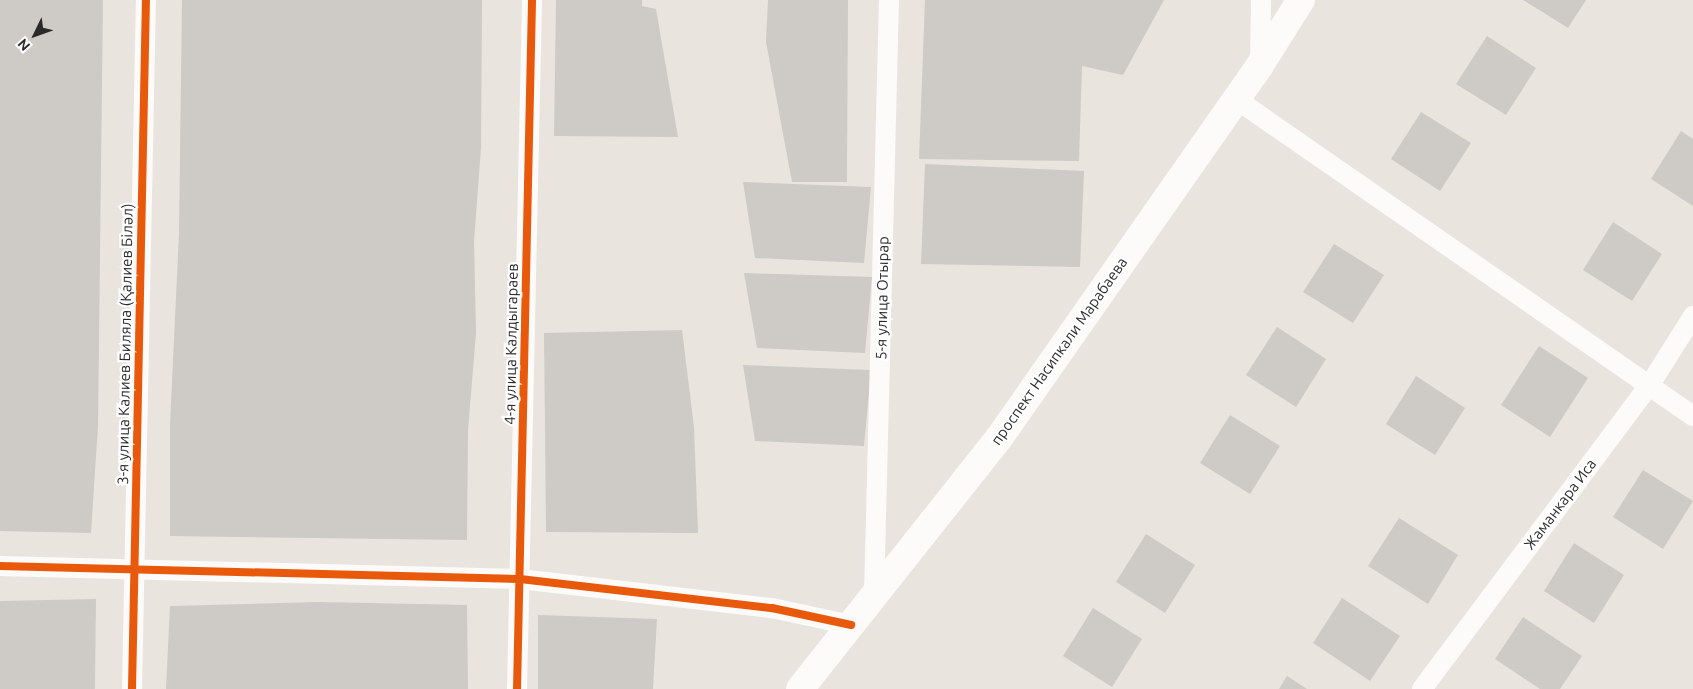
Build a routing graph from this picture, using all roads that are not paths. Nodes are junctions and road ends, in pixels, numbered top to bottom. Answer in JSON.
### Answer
{"nodes":[{"id":1,"x":146,"y":0,"type":"edge"},
{"id":2,"x":532,"y":0,"type":"edge"},
{"id":3,"x":889,"y":0,"type":"edge"},
{"id":4,"x":1261,"y":0,"type":"edge"},
{"id":5,"x":1301,"y":0,"type":"edge"},
{"id":6,"x":1260,"y":65,"type":"junction"},
{"id":7,"x":1236,"y":99,"type":"junction"},
{"id":8,"x":1693,"y":316,"type":"edge"},
{"id":9,"x":1649,"y":386,"type":"junction"},
{"id":10,"x":1693,"y":416,"type":"edge"},
{"id":11,"x":0,"y":566,"type":"edge"},
{"id":12,"x":134,"y":569,"type":"junction"},
{"id":13,"x":520,"y":579,"type":"junction"},
{"id":14,"x":874,"y":596,"type":"junction"},
{"id":15,"x":850,"y":625,"type":"junction"},
{"id":16,"x":132,"y":689,"type":"edge"},
{"id":17,"x":517,"y":689,"type":"edge"},
{"id":18,"x":800,"y":689,"type":"edge"},
{"id":19,"x":1422,"y":689,"type":"edge"}],
"edges":[{"from":1,"to":12,"type":"street","name":"3-я улица Калиев Биляла (Қалиев Біләл)"},
{"from":2,"to":13,"type":"street","name":"4-я улица Калдыгараев"},
{"from":3,"to":14,"type":"street","name":"5-я улица Отырар"},
{"from":4,"to":6,"type":"street"},
{"from":5,"to":6,"type":"main road","name":"проспект Насипкали Марабаева"},
{"from":6,"to":7,"type":"main road","name":"проспект Насипкали Марабаева"},
{"from":7,"to":9,"type":"street"},
{"from":7,"to":14,"type":"main road","name":"проспект Насипкали Марабаева"},
{"from":8,"to":9,"type":"street","name":"Жаманкара Иса"},
{"from":9,"to":10,"type":"street"},
{"from":9,"to":19,"type":"street","name":"Жаманкара Иса"},
{"from":11,"to":12,"type":"street"},
{"from":12,"to":13,"type":"street"},
{"from":12,"to":16,"type":"street","name":"3-я улица Калиев Биляла (Қалиев Біләл)"},
{"from":13,"to":15,"type":"street"},
{"from":13,"to":17,"type":"street","name":"4-я улица Калдыгараев"},
{"from":14,"to":15,"type":"main road","name":"проспект Насипкали Марабаева"},
{"from":15,"to":18,"type":"main road","name":"проспект Насипкали Марабаева"}]}
